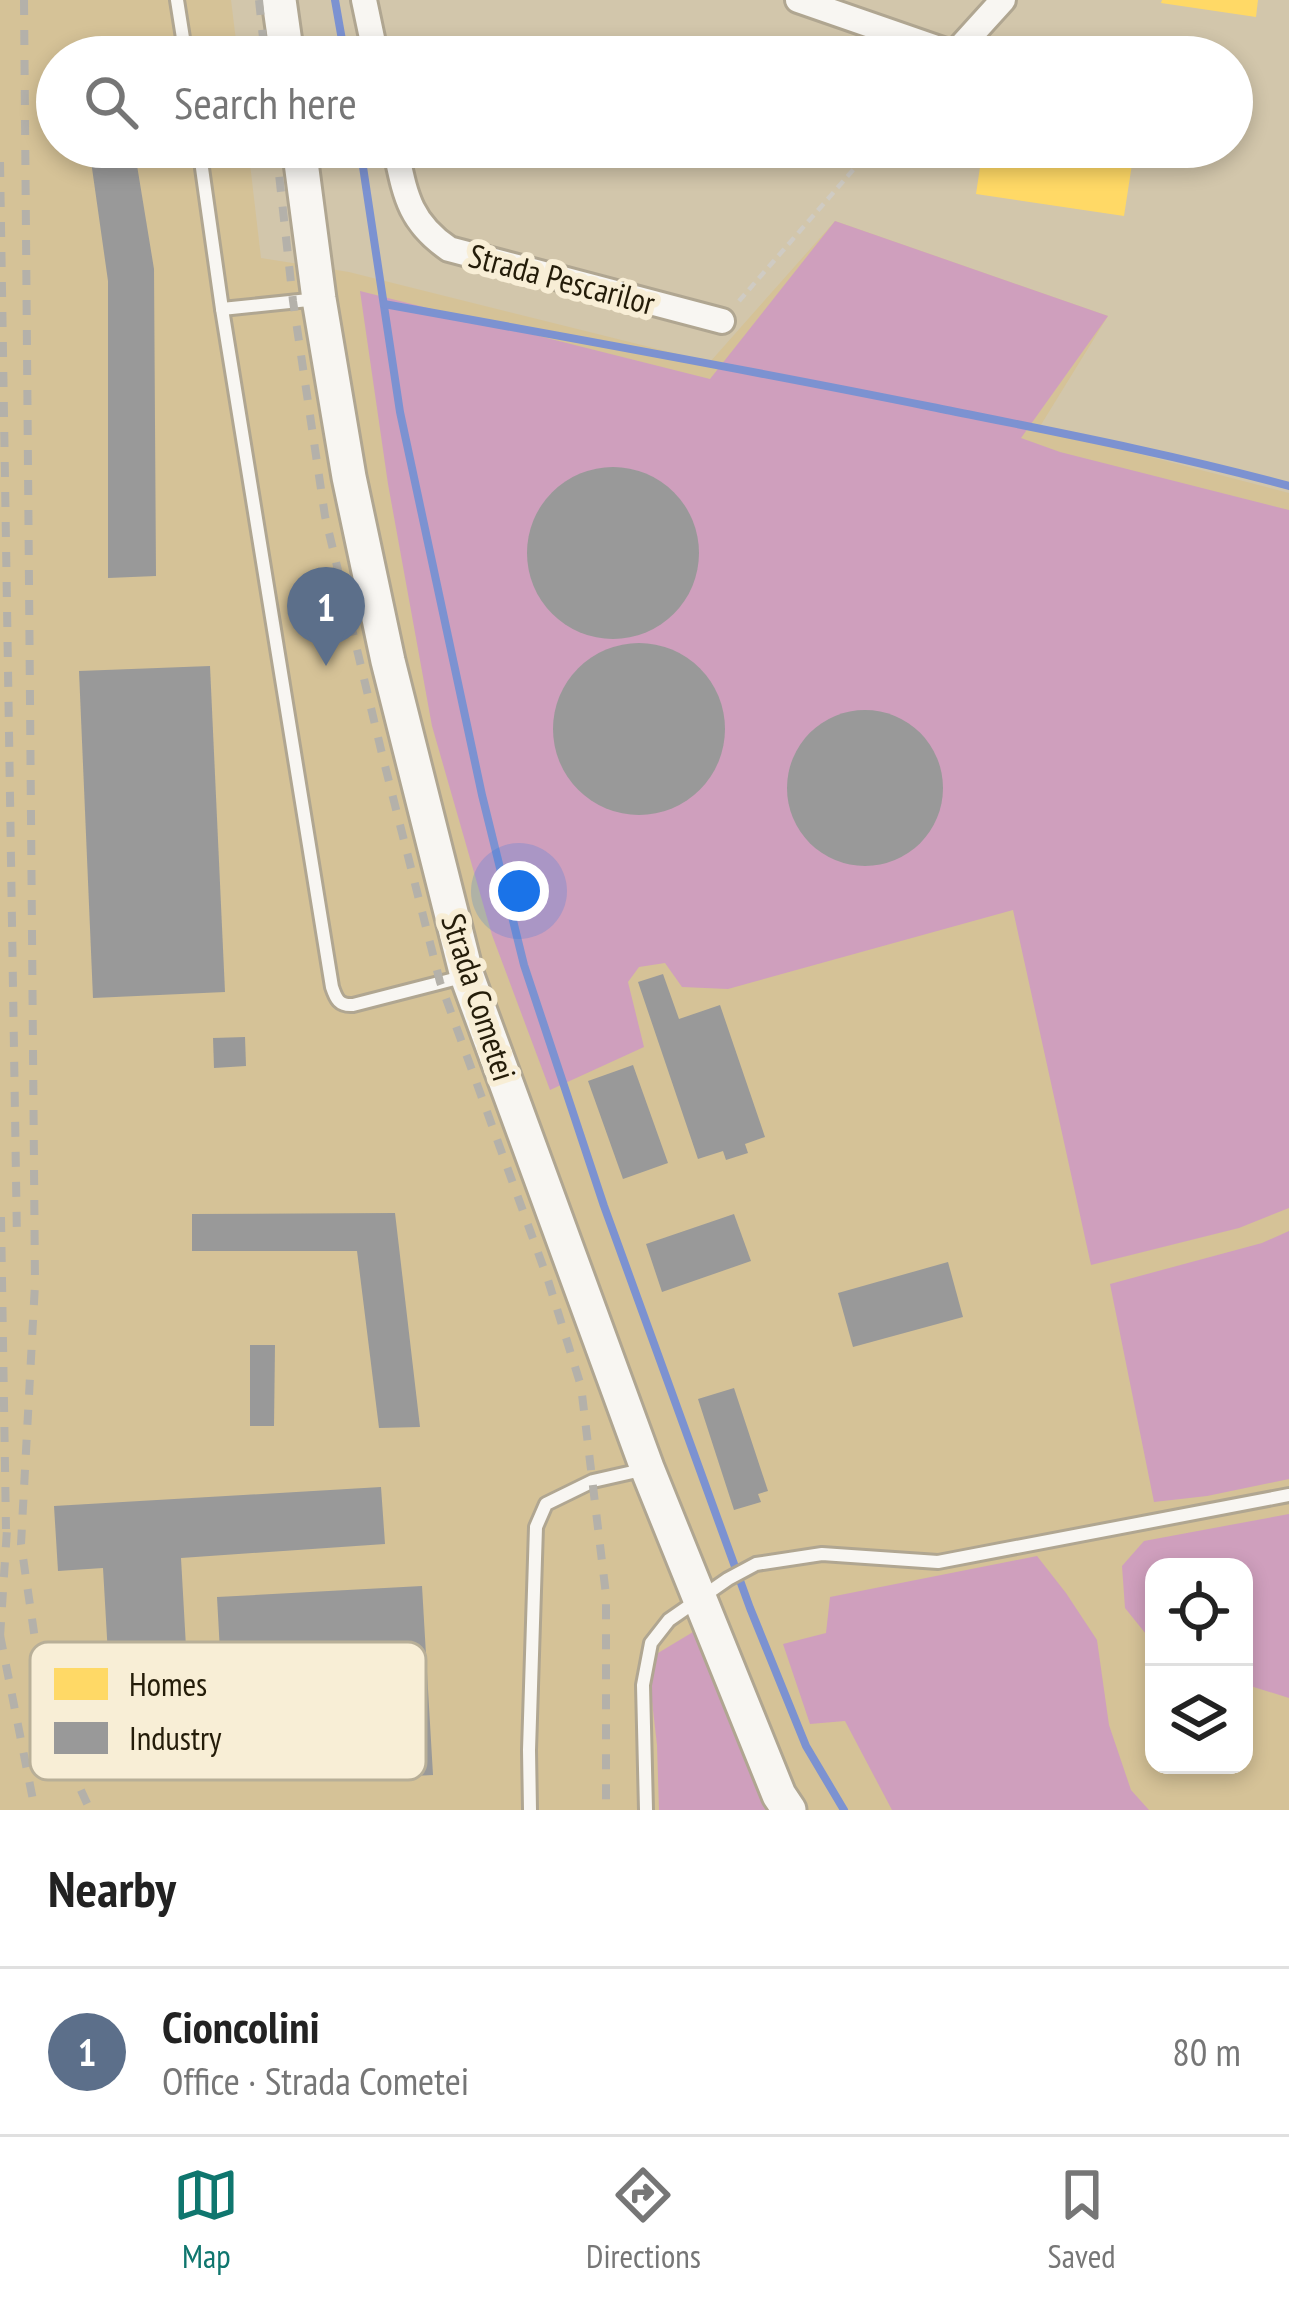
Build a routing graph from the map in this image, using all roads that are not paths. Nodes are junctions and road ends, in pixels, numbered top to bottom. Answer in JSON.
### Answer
{"nodes":[{"id":1,"x":177,"y":0,"type":"edge"},
{"id":2,"x":279,"y":0,"type":"edge"},
{"id":3,"x":364,"y":0,"type":"edge"},
{"id":4,"x":799,"y":0,"type":"edge"},
{"id":5,"x":1003,"y":0,"type":"edge"},
{"id":6,"x":182,"y":36,"type":"edge"},
{"id":7,"x":284,"y":36,"type":"edge"},
{"id":8,"x":372,"y":36,"type":"edge"},
{"id":9,"x":902,"y":36,"type":"edge"},
{"id":10,"x":970,"y":36,"type":"edge"},
{"id":11,"x":202,"y":168,"type":"edge"},
{"id":12,"x":302,"y":168,"type":"edge"},
{"id":13,"x":399,"y":168,"type":"edge"},
{"id":14,"x":319,"y":298,"type":"junction"},
{"id":15,"x":222,"y":309,"type":"junction"},
{"id":16,"x":722,"y":321,"type":"road end"},
{"id":17,"x":467,"y":976,"type":"junction"},
{"id":18,"x":647,"y":1468,"type":"junction"},
{"id":19,"x":1289,"y":1495,"type":"edge"},
{"id":20,"x":700,"y":1600,"type":"junction"},
{"id":21,"x":530,"y":1810,"type":"edge"},
{"id":22,"x":646,"y":1810,"type":"edge"},
{"id":23,"x":789,"y":1810,"type":"edge"}],
"edges":[{"from":1,"to":6,"type":"lane"},
{"from":2,"to":7,"type":"street"},
{"from":3,"to":8,"type":"street"},
{"from":4,"to":9,"type":"street"},
{"from":5,"to":10,"type":"street"},
{"from":11,"to":15,"type":"lane"},
{"from":12,"to":14,"type":"street","name":"Strada Cometei"},
{"from":13,"to":16,"type":"street","name":"Strada Pescarilor"},
{"from":14,"to":15,"type":"lane"},
{"from":14,"to":17,"type":"street","name":"Strada Cometei"},
{"from":15,"to":17,"type":"lane"},
{"from":17,"to":18,"type":"street","name":"Strada Cometei"},
{"from":18,"to":20,"type":"street","name":"Strada Cometei"},
{"from":18,"to":21,"type":"lane"},
{"from":19,"to":20,"type":"lane"},
{"from":20,"to":22,"type":"lane"},
{"from":20,"to":23,"type":"street","name":"Strada Cometei"}]}
